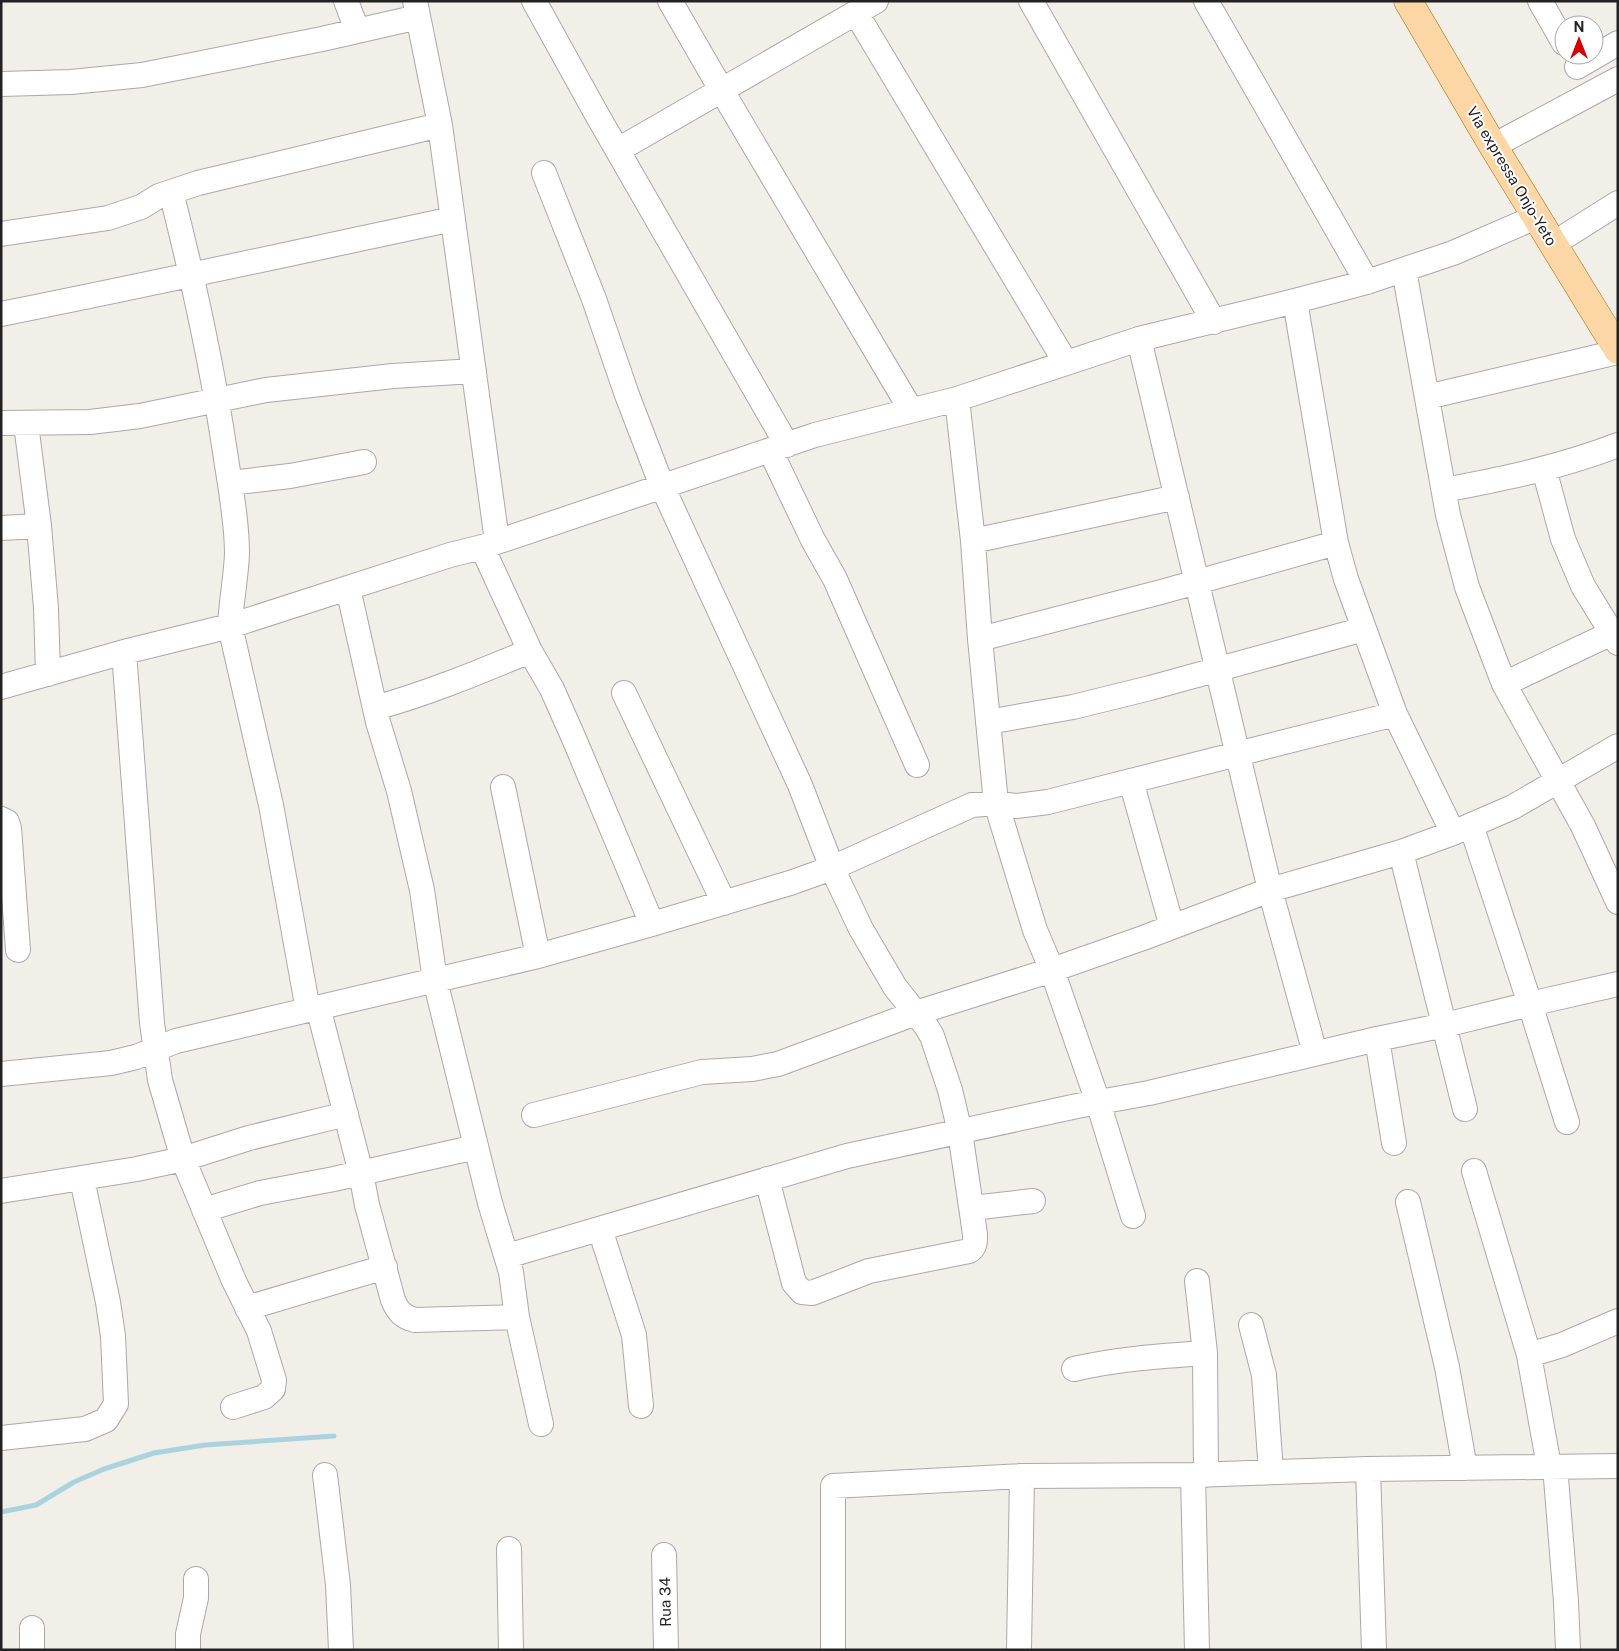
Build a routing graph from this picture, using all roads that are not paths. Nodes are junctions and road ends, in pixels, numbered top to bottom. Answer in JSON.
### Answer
{"nodes":[{"id":1,"x":346,"y":1,"type":"edge"},
{"id":2,"x":534,"y":1,"type":"edge"},
{"id":3,"x":670,"y":1,"type":"edge"},
{"id":4,"x":1031,"y":1,"type":"edge"},
{"id":5,"x":1206,"y":1,"type":"edge"},
{"id":6,"x":1408,"y":1,"type":"edge"},
{"id":7,"x":1540,"y":1,"type":"edge"},
{"id":8,"x":866,"y":7,"type":"edge"},
{"id":9,"x":417,"y":9,"type":"edge"},
{"id":10,"x":1554,"y":26,"type":"edge"},
{"id":11,"x":357,"y":30,"type":"junction"},
{"id":12,"x":1618,"y":43,"type":"edge"},
{"id":13,"x":1604,"y":49,"type":"edge"},
{"id":14,"x":1576,"y":65,"type":"edge"},
{"id":15,"x":1618,"y":79,"type":"edge"},
{"id":16,"x":1,"y":84,"type":"edge"},
{"id":17,"x":722,"y":91,"type":"junction"},
{"id":18,"x":1593,"y":94,"type":"junction"},
{"id":19,"x":440,"y":125,"type":"junction"},
{"id":20,"x":1493,"y":146,"type":"junction"},
{"id":21,"x":618,"y":150,"type":"junction"},
{"id":22,"x":544,"y":173,"type":"dead end"},
{"id":23,"x":171,"y":192,"type":"junction"},
{"id":24,"x":1618,"y":202,"type":"edge"},
{"id":25,"x":1536,"y":216,"type":"junction"},
{"id":26,"x":453,"y":219,"type":"junction"},
{"id":27,"x":1,"y":234,"type":"edge"},
{"id":28,"x":1553,"y":244,"type":"junction"},
{"id":29,"x":1404,"y":270,"type":"junction"},
{"id":30,"x":191,"y":274,"type":"junction"},
{"id":31,"x":1367,"y":282,"type":"junction"},
{"id":32,"x":1295,"y":301,"type":"junction"},
{"id":33,"x":1,"y":314,"type":"edge"},
{"id":34,"x":1214,"y":322,"type":"junction"},
{"id":35,"x":1139,"y":340,"type":"junction"},
{"id":36,"x":1618,"y":351,"type":"edge"},
{"id":37,"x":1066,"y":363,"type":"junction"},
{"id":38,"x":474,"y":371,"type":"junction"},
{"id":39,"x":1427,"y":397,"type":"junction"},
{"id":40,"x":217,"y":399,"type":"junction"},
{"id":41,"x":957,"y":399,"type":"junction"},
{"id":42,"x":912,"y":410,"type":"junction"},
{"id":43,"x":1,"y":423,"type":"edge"},
{"id":44,"x":26,"y":424,"type":"junction"},
{"id":45,"x":1618,"y":445,"type":"edge"},
{"id":46,"x":779,"y":447,"type":"junction"},
{"id":47,"x":364,"y":462,"type":"dead end"},
{"id":48,"x":1544,"y":469,"type":"junction"},
{"id":49,"x":230,"y":483,"type":"junction"},
{"id":50,"x":662,"y":486,"type":"junction"},
{"id":51,"x":1444,"y":490,"type":"junction"},
{"id":52,"x":1177,"y":497,"type":"junction"},
{"id":53,"x":39,"y":526,"type":"junction"},
{"id":54,"x":1,"y":528,"type":"edge"},
{"id":55,"x":974,"y":541,"type":"junction"},
{"id":56,"x":1336,"y":543,"type":"junction"},
{"id":57,"x":490,"y":544,"type":"junction"},
{"id":58,"x":1197,"y":581,"type":"junction"},
{"id":59,"x":348,"y":588,"type":"junction"},
{"id":60,"x":230,"y":626,"type":"junction"},
{"id":61,"x":1364,"y":628,"type":"junction"},
{"id":62,"x":1615,"y":638,"type":"edge"},
{"id":63,"x":980,"y":639,"type":"junction"},
{"id":64,"x":530,"y":650,"type":"junction"},
{"id":65,"x":124,"y":652,"type":"junction"},
{"id":66,"x":1218,"y":670,"type":"junction"},
{"id":67,"x":48,"y":674,"type":"junction"},
{"id":68,"x":1504,"y":684,"type":"junction"},
{"id":69,"x":1,"y":688,"type":"edge"},
{"id":70,"x":624,"y":693,"type":"dead end"},
{"id":71,"x":375,"y":708,"type":"junction"},
{"id":72,"x":1395,"y":714,"type":"junction"},
{"id":73,"x":988,"y":722,"type":"junction"},
{"id":74,"x":1618,"y":746,"type":"edge"},
{"id":75,"x":1238,"y":754,"type":"junction"},
{"id":76,"x":917,"y":765,"type":"dead end"},
{"id":77,"x":1131,"y":781,"type":"junction"},
{"id":78,"x":1557,"y":781,"type":"junction"},
{"id":79,"x":504,"y":787,"type":"dead end"},
{"id":80,"x":996,"y":803,"type":"junction"},
{"id":81,"x":1,"y":819,"type":"edge"},
{"id":82,"x":1462,"y":829,"type":"junction"},
{"id":83,"x":1401,"y":852,"type":"junction"},
{"id":84,"x":832,"y":868,"type":"junction"},
{"id":85,"x":1270,"y":890,"type":"junction"},
{"id":86,"x":724,"y":902,"type":"junction"},
{"id":87,"x":1618,"y":902,"type":"edge"},
{"id":88,"x":652,"y":924,"type":"junction"},
{"id":89,"x":1172,"y":927,"type":"junction"},
{"id":90,"x":18,"y":950,"type":"dead end"},
{"id":91,"x":538,"y":956,"type":"junction"},
{"id":92,"x":1052,"y":970,"type":"junction"},
{"id":93,"x":435,"y":980,"type":"junction"},
{"id":94,"x":1618,"y":984,"type":"edge"},
{"id":95,"x":1530,"y":1004,"type":"junction"},
{"id":96,"x":313,"y":1009,"type":"junction"},
{"id":97,"x":916,"y":1013,"type":"junction"},
{"id":98,"x":1445,"y":1025,"type":"junction"},
{"id":99,"x":1376,"y":1039,"type":"junction"},
{"id":100,"x":156,"y":1049,"type":"junction"},
{"id":101,"x":1315,"y":1053,"type":"junction"},
{"id":102,"x":1,"y":1074,"type":"edge"},
{"id":103,"x":1098,"y":1102,"type":"junction"},
{"id":104,"x":1465,"y":1109,"type":"dead end"},
{"id":105,"x":346,"y":1114,"type":"junction"},
{"id":106,"x":534,"y":1115,"type":"dead end"},
{"id":107,"x":1567,"y":1122,"type":"dead end"},
{"id":108,"x":960,"y":1132,"type":"junction"},
{"id":109,"x":1394,"y":1143,"type":"dead end"},
{"id":110,"x":476,"y":1147,"type":"junction"},
{"id":111,"x":183,"y":1159,"type":"junction"},
{"id":112,"x":1474,"y":1171,"type":"dead end"},
{"id":113,"x":361,"y":1173,"type":"junction"},
{"id":114,"x":82,"y":1178,"type":"junction"},
{"id":115,"x":767,"y":1179,"type":"junction"},
{"id":116,"x":1,"y":1192,"type":"edge"},
{"id":117,"x":1034,"y":1201,"type":"dead end"},
{"id":118,"x":1408,"y":1202,"type":"dead end"},
{"id":119,"x":972,"y":1208,"type":"junction"},
{"id":120,"x":204,"y":1210,"type":"junction"},
{"id":121,"x":1133,"y":1216,"type":"dead end"},
{"id":122,"x":600,"y":1229,"type":"junction"},
{"id":123,"x":507,"y":1256,"type":"junction"},
{"id":124,"x":385,"y":1267,"type":"junction"},
{"id":125,"x":1197,"y":1281,"type":"dead end"},
{"id":126,"x":247,"y":1308,"type":"junction"},
{"id":127,"x":517,"y":1317,"type":"junction"},
{"id":128,"x":1618,"y":1321,"type":"edge"},
{"id":129,"x":1252,"y":1325,"type":"dead end"},
{"id":130,"x":1205,"y":1353,"type":"junction"},
{"id":131,"x":1529,"y":1355,"type":"junction"},
{"id":132,"x":1074,"y":1369,"type":"dead end"},
{"id":133,"x":641,"y":1406,"type":"dead end"},
{"id":134,"x":233,"y":1407,"type":"dead end"},
{"id":135,"x":541,"y":1424,"type":"dead end"},
{"id":136,"x":1,"y":1438,"type":"edge"},
{"id":137,"x":1552,"y":1466,"type":"junction"},
{"id":138,"x":1618,"y":1466,"type":"edge"},
{"id":139,"x":1465,"y":1468,"type":"junction"},
{"id":140,"x":1368,"y":1469,"type":"junction"},
{"id":141,"x":1271,"y":1472,"type":"junction"},
{"id":142,"x":325,"y":1475,"type":"dead end"},
{"id":143,"x":1199,"y":1475,"type":"junction"},
{"id":144,"x":1022,"y":1476,"type":"junction"},
{"id":145,"x":509,"y":1549,"type":"dead end"},
{"id":146,"x":664,"y":1555,"type":"dead end"},
{"id":147,"x":196,"y":1579,"type":"dead end"},
{"id":148,"x":188,"y":1650,"type":"edge"},
{"id":149,"x":341,"y":1650,"type":"edge"},
{"id":150,"x":511,"y":1650,"type":"edge"},
{"id":151,"x":666,"y":1650,"type":"edge"},
{"id":152,"x":833,"y":1650,"type":"edge"},
{"id":153,"x":1020,"y":1650,"type":"edge"},
{"id":154,"x":1197,"y":1650,"type":"edge"},
{"id":155,"x":1374,"y":1650,"type":"edge"},
{"id":156,"x":1568,"y":1650,"type":"edge"}],
"edges":[{"from":1,"to":11,"type":"street"},
{"from":2,"to":21,"type":"street"},
{"from":3,"to":17,"type":"street"},
{"from":4,"to":34,"type":"street"},
{"from":5,"to":31,"type":"street"},
{"from":6,"to":20,"type":"main road","name":"Via expressa Onjo-Yeto"},
{"from":7,"to":10,"type":"street"},
{"from":8,"to":17,"type":"street"},
{"from":8,"to":37,"type":"street"},
{"from":9,"to":11,"type":"street"},
{"from":9,"to":19,"type":"street"},
{"from":11,"to":16,"type":"street"},
{"from":12,"to":13,"type":"street"},
{"from":14,"to":18,"type":"street"},
{"from":15,"to":18,"type":"street"},
{"from":17,"to":21,"type":"street"},
{"from":17,"to":42,"type":"street"},
{"from":18,"to":20,"type":"street"},
{"from":19,"to":23,"type":"street"},
{"from":19,"to":26,"type":"street"},
{"from":20,"to":25,"type":"main road","name":"Via expressa Onjo-Yeto"},
{"from":21,"to":46,"type":"street"},
{"from":22,"to":50,"type":"street"},
{"from":23,"to":27,"type":"street"},
{"from":23,"to":30,"type":"street"},
{"from":24,"to":28,"type":"street"},
{"from":25,"to":28,"type":"main road","name":"Via expressa Onjo-Yeto"},
{"from":25,"to":29,"type":"street"},
{"from":26,"to":30,"type":"street"},
{"from":26,"to":38,"type":"street"},
{"from":28,"to":36,"type":"main road","name":"Via expressa Onjo-Yeto"},
{"from":29,"to":31,"type":"street"},
{"from":29,"to":39,"type":"street"},
{"from":30,"to":33,"type":"street"},
{"from":30,"to":40,"type":"street"},
{"from":31,"to":32,"type":"street"},
{"from":32,"to":34,"type":"street"},
{"from":32,"to":56,"type":"street"},
{"from":34,"to":35,"type":"street"},
{"from":35,"to":37,"type":"street"},
{"from":35,"to":52,"type":"street"},
{"from":36,"to":39,"type":"street"},
{"from":37,"to":41,"type":"street"},
{"from":38,"to":40,"type":"street"},
{"from":38,"to":57,"type":"street"},
{"from":39,"to":51,"type":"street"},
{"from":40,"to":44,"type":"street"},
{"from":40,"to":49,"type":"street"},
{"from":41,"to":42,"type":"street"},
{"from":41,"to":55,"type":"street"},
{"from":42,"to":46,"type":"street"},
{"from":43,"to":44,"type":"street"},
{"from":44,"to":53,"type":"street"},
{"from":45,"to":48,"type":"street"},
{"from":46,"to":50,"type":"street"},
{"from":46,"to":76,"type":"street"},
{"from":47,"to":49,"type":"street"},
{"from":48,"to":51,"type":"street"},
{"from":48,"to":62,"type":"street"},
{"from":49,"to":60,"type":"street"},
{"from":50,"to":57,"type":"street"},
{"from":50,"to":84,"type":"street"},
{"from":51,"to":68,"type":"street"},
{"from":52,"to":55,"type":"street"},
{"from":52,"to":58,"type":"street"},
{"from":53,"to":54,"type":"street"},
{"from":53,"to":67,"type":"street"},
{"from":55,"to":63,"type":"street"},
{"from":56,"to":58,"type":"street"},
{"from":56,"to":61,"type":"street"},
{"from":57,"to":59,"type":"street"},
{"from":57,"to":64,"type":"street"},
{"from":58,"to":63,"type":"street"},
{"from":58,"to":66,"type":"street"},
{"from":59,"to":60,"type":"street"},
{"from":59,"to":71,"type":"street"},
{"from":60,"to":65,"type":"street"},
{"from":60,"to":96,"type":"street"},
{"from":61,"to":66,"type":"street"},
{"from":61,"to":72,"type":"street"},
{"from":62,"to":68,"type":"street"},
{"from":63,"to":73,"type":"street"},
{"from":64,"to":71,"type":"street"},
{"from":64,"to":88,"type":"street"},
{"from":65,"to":67,"type":"street"},
{"from":65,"to":100,"type":"street"},
{"from":66,"to":73,"type":"street"},
{"from":66,"to":75,"type":"street"},
{"from":67,"to":69,"type":"street"},
{"from":68,"to":78,"type":"street"},
{"from":70,"to":86,"type":"street"},
{"from":71,"to":93,"type":"street"},
{"from":72,"to":75,"type":"street"},
{"from":72,"to":82,"type":"street"},
{"from":73,"to":80,"type":"street"},
{"from":74,"to":78,"type":"street"},
{"from":75,"to":77,"type":"street"},
{"from":75,"to":85,"type":"street"},
{"from":77,"to":80,"type":"street"},
{"from":77,"to":89,"type":"street"},
{"from":78,"to":82,"type":"street"},
{"from":78,"to":87,"type":"street"},
{"from":79,"to":91,"type":"street"},
{"from":80,"to":84,"type":"street"},
{"from":80,"to":92,"type":"street"},
{"from":81,"to":90,"type":"street"},
{"from":82,"to":83,"type":"street"},
{"from":82,"to":95,"type":"street"},
{"from":83,"to":85,"type":"street"},
{"from":83,"to":98,"type":"street"},
{"from":84,"to":86,"type":"street"},
{"from":84,"to":97,"type":"street"},
{"from":85,"to":89,"type":"street"},
{"from":85,"to":101,"type":"street"},
{"from":86,"to":88,"type":"street"},
{"from":88,"to":91,"type":"street"},
{"from":89,"to":92,"type":"street"},
{"from":91,"to":93,"type":"street"},
{"from":92,"to":97,"type":"street"},
{"from":92,"to":103,"type":"street"},
{"from":93,"to":96,"type":"street"},
{"from":93,"to":110,"type":"street"},
{"from":94,"to":95,"type":"street"},
{"from":95,"to":98,"type":"street"},
{"from":95,"to":107,"type":"street"},
{"from":96,"to":100,"type":"street"},
{"from":96,"to":105,"type":"street"},
{"from":97,"to":106,"type":"street"},
{"from":97,"to":108,"type":"street"},
{"from":98,"to":99,"type":"street"},
{"from":98,"to":104,"type":"street"},
{"from":99,"to":101,"type":"street"},
{"from":99,"to":109,"type":"street"},
{"from":100,"to":102,"type":"street"},
{"from":100,"to":111,"type":"street"},
{"from":101,"to":103,"type":"street"},
{"from":103,"to":108,"type":"street"},
{"from":103,"to":121,"type":"street"},
{"from":105,"to":111,"type":"street"},
{"from":105,"to":113,"type":"street"},
{"from":108,"to":115,"type":"street"},
{"from":108,"to":119,"type":"street"},
{"from":110,"to":113,"type":"street"},
{"from":110,"to":123,"type":"street"},
{"from":111,"to":114,"type":"street"},
{"from":111,"to":120,"type":"street"},
{"from":112,"to":131,"type":"street"},
{"from":113,"to":120,"type":"street"},
{"from":113,"to":124,"type":"street"},
{"from":114,"to":116,"type":"street"},
{"from":114,"to":136,"type":"street"},
{"from":115,"to":119,"type":"street"},
{"from":115,"to":122,"type":"street"},
{"from":117,"to":119,"type":"street"},
{"from":118,"to":139,"type":"street"},
{"from":120,"to":126,"type":"street"},
{"from":122,"to":123,"type":"street"},
{"from":122,"to":133,"type":"street"},
{"from":123,"to":127,"type":"street"},
{"from":124,"to":126,"type":"street"},
{"from":124,"to":127,"type":"street"},
{"from":125,"to":130,"type":"street"},
{"from":126,"to":134,"type":"street"},
{"from":127,"to":135,"type":"street"},
{"from":128,"to":131,"type":"street"},
{"from":129,"to":141,"type":"street"},
{"from":130,"to":132,"type":"street"},
{"from":130,"to":143,"type":"street"},
{"from":131,"to":137,"type":"street"},
{"from":137,"to":138,"type":"street"},
{"from":137,"to":139,"type":"street"},
{"from":137,"to":156,"type":"street"},
{"from":139,"to":140,"type":"street"},
{"from":140,"to":141,"type":"street"},
{"from":140,"to":155,"type":"street"},
{"from":141,"to":143,"type":"street"},
{"from":142,"to":149,"type":"street"},
{"from":143,"to":144,"type":"street"},
{"from":143,"to":154,"type":"street"},
{"from":144,"to":152,"type":"street"},
{"from":144,"to":153,"type":"street"},
{"from":145,"to":150,"type":"street"},
{"from":146,"to":151,"type":"street","name":"Rua 34"},
{"from":147,"to":148,"type":"street"}]}
